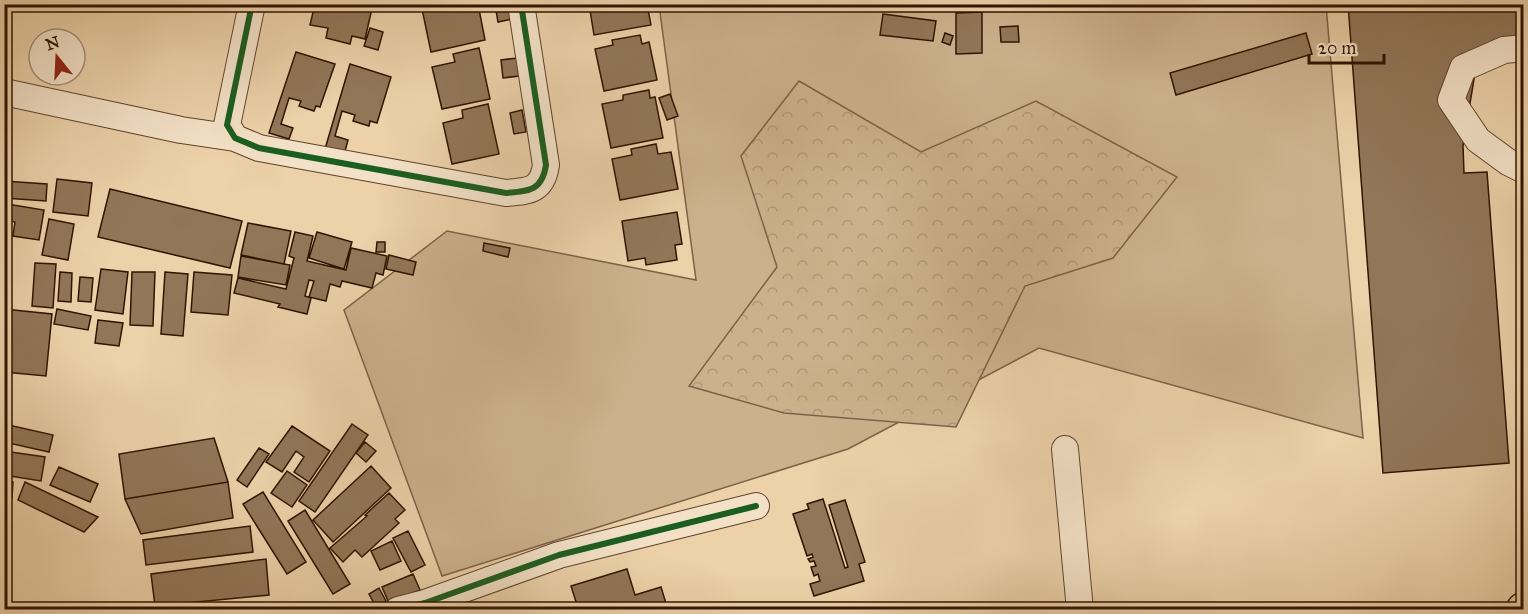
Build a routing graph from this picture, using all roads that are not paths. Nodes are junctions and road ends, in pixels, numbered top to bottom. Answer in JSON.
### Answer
{"nodes":[{"id":1,"x":252,"y":4,"type":"edge"},
{"id":2,"x":521,"y":4,"type":"edge"},
{"id":3,"x":1524,"y":48,"type":"edge"},
{"id":4,"x":4,"y":92,"type":"edge"},
{"id":5,"x":235,"y":138,"type":"junction"},
{"id":6,"x":1524,"y":170,"type":"edge"},
{"id":7,"x":1065,"y":448,"type":"dead end"},
{"id":8,"x":756,"y":506,"type":"dead end"},
{"id":9,"x":398,"y":609,"type":"edge"},
{"id":10,"x":1080,"y":609,"type":"edge"}],
"edges":[{"from":1,"to":5,"type":"street"},
{"from":2,"to":5,"type":"street"},
{"from":3,"to":6,"type":"street"},
{"from":4,"to":5,"type":"street"},
{"from":7,"to":10,"type":"street"},
{"from":8,"to":9,"type":"street"}]}
